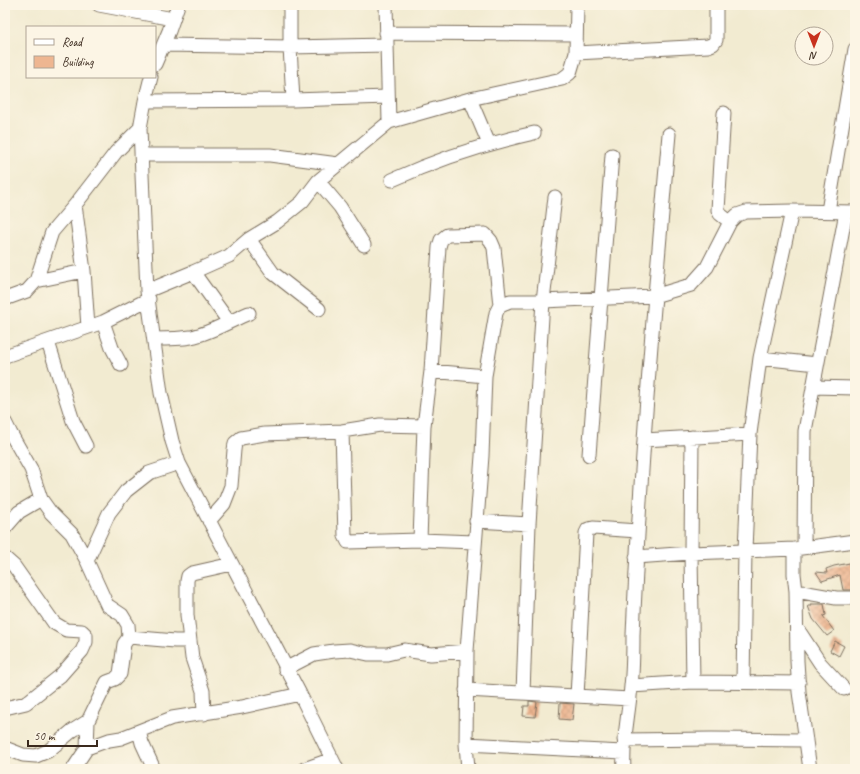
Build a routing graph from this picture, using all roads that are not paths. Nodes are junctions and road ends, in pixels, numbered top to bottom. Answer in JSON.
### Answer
{"nodes":[{"id":1,"x":99,"y":5,"type":"edge"},
{"id":2,"x":178,"y":5,"type":"edge"},
{"id":3,"x":290,"y":5,"type":"edge"},
{"id":4,"x":386,"y":5,"type":"edge"},
{"id":5,"x":577,"y":5,"type":"edge"},
{"id":6,"x":716,"y":5,"type":"edge"},
{"id":7,"x":173,"y":19,"type":"junction"},
{"id":8,"x":576,"y":34,"type":"junction"},
{"id":9,"x":387,"y":39,"type":"junction"},
{"id":10,"x":162,"y":45,"type":"junction"},
{"id":11,"x":290,"y":47,"type":"junction"},
{"id":12,"x":855,"y":50,"type":"edge"},
{"id":13,"x":576,"y":52,"type":"junction"},
{"id":14,"x":156,"y":61,"type":"edge"},
{"id":15,"x":151,"y":78,"type":"edge"},
{"id":16,"x":388,"y":97,"type":"junction"},
{"id":17,"x":470,"y":99,"type":"junction"},
{"id":18,"x":293,"y":100,"type":"junction"},
{"id":19,"x":145,"y":101,"type":"junction"},
{"id":20,"x":724,"y":113,"type":"dead end"},
{"id":21,"x":389,"y":122,"type":"junction"},
{"id":22,"x":140,"y":128,"type":"junction"},
{"id":23,"x":534,"y":133,"type":"dead end"},
{"id":24,"x":669,"y":134,"type":"dead end"},
{"id":25,"x":488,"y":144,"type":"junction"},
{"id":26,"x":141,"y":155,"type":"junction"},
{"id":27,"x":612,"y":155,"type":"dead end"},
{"id":28,"x":338,"y":164,"type":"junction"},
{"id":29,"x":392,"y":180,"type":"dead end"},
{"id":30,"x":318,"y":181,"type":"junction"},
{"id":31,"x":555,"y":197,"type":"dead end"},
{"id":32,"x":75,"y":206,"type":"junction"},
{"id":33,"x":792,"y":210,"type":"junction"},
{"id":34,"x":828,"y":211,"type":"junction"},
{"id":35,"x":850,"y":212,"type":"edge"},
{"id":36,"x":730,"y":222,"type":"junction"},
{"id":37,"x":249,"y":239,"type":"junction"},
{"id":38,"x":364,"y":245,"type":"dead end"},
{"id":39,"x":84,"y":271,"type":"junction"},
{"id":40,"x":193,"y":272,"type":"junction"},
{"id":41,"x":36,"y":281,"type":"junction"},
{"id":42,"x":148,"y":295,"type":"junction"},
{"id":43,"x":654,"y":296,"type":"junction"},
{"id":44,"x":5,"y":299,"type":"edge"},
{"id":45,"x":601,"y":299,"type":"junction"},
{"id":46,"x":543,"y":301,"type":"junction"},
{"id":47,"x":500,"y":305,"type":"junction"},
{"id":48,"x":319,"y":310,"type":"dead end"},
{"id":49,"x":248,"y":313,"type":"dead end"},
{"id":50,"x":102,"y":322,"type":"junction"},
{"id":51,"x":229,"y":322,"type":"junction"},
{"id":52,"x":88,"y":327,"type":"junction"},
{"id":53,"x":154,"y":339,"type":"junction"},
{"id":54,"x":48,"y":342,"type":"junction"},
{"id":55,"x":5,"y":356,"type":"edge"},
{"id":56,"x":760,"y":358,"type":"junction"},
{"id":57,"x":121,"y":364,"type":"dead end"},
{"id":58,"x":817,"y":364,"type":"junction"},
{"id":59,"x":431,"y":371,"type":"junction"},
{"id":60,"x":485,"y":376,"type":"junction"},
{"id":61,"x":813,"y":387,"type":"junction"},
{"id":62,"x":855,"y":388,"type":"edge"},
{"id":63,"x":5,"y":422,"type":"edge"},
{"id":64,"x":424,"y":426,"type":"junction"},
{"id":65,"x":342,"y":431,"type":"junction"},
{"id":66,"x":750,"y":434,"type":"junction"},
{"id":67,"x":692,"y":437,"type":"junction"},
{"id":68,"x":644,"y":440,"type":"junction"},
{"id":69,"x":86,"y":446,"type":"dead end"},
{"id":70,"x":589,"y":456,"type":"dead end"},
{"id":71,"x":179,"y":463,"type":"junction"},
{"id":72,"x":41,"y":499,"type":"junction"},
{"id":73,"x":209,"y":520,"type":"junction"},
{"id":74,"x":476,"y":521,"type":"junction"},
{"id":75,"x":529,"y":524,"type":"junction"},
{"id":76,"x":5,"y":528,"type":"edge"},
{"id":77,"x":638,"y":531,"type":"junction"},
{"id":78,"x":420,"y":540,"type":"junction"},
{"id":79,"x":855,"y":541,"type":"edge"},
{"id":80,"x":475,"y":542,"type":"junction"},
{"id":81,"x":799,"y":548,"type":"junction"},
{"id":82,"x":745,"y":550,"type":"junction"},
{"id":83,"x":691,"y":553,"type":"junction"},
{"id":84,"x":636,"y":557,"type":"junction"},
{"id":85,"x":5,"y":558,"type":"edge"},
{"id":86,"x":87,"y":560,"type":"junction"},
{"id":87,"x":232,"y":564,"type":"junction"},
{"id":88,"x":796,"y":591,"type":"junction"},
{"id":89,"x":855,"y":598,"type":"edge"},
{"id":90,"x":797,"y":628,"type":"junction"},
{"id":91,"x":129,"y":637,"type":"junction"},
{"id":92,"x":190,"y":641,"type":"junction"},
{"id":93,"x":467,"y":651,"type":"junction"},
{"id":94,"x":285,"y":669,"type":"junction"},
{"id":95,"x":693,"y":682,"type":"junction"},
{"id":96,"x":743,"y":682,"type":"junction"},
{"id":97,"x":799,"y":683,"type":"junction"},
{"id":98,"x":844,"y":689,"type":"dead end"},
{"id":99,"x":466,"y":690,"type":"junction"},
{"id":100,"x":631,"y":692,"type":"junction"},
{"id":101,"x":523,"y":693,"type":"junction"},
{"id":102,"x":300,"y":694,"type":"junction"},
{"id":103,"x":577,"y":696,"type":"junction"},
{"id":104,"x":5,"y":708,"type":"edge"},
{"id":105,"x":204,"y":714,"type":"junction"},
{"id":106,"x":88,"y":721,"type":"junction"},
{"id":107,"x":139,"y":731,"type":"junction"},
{"id":108,"x":806,"y":740,"type":"junction"},
{"id":109,"x":466,"y":744,"type":"junction"},
{"id":110,"x":623,"y":746,"type":"junction"},
{"id":111,"x":5,"y":748,"type":"edge"},
{"id":112,"x":87,"y":748,"type":"junction"},
{"id":113,"x":334,"y":764,"type":"edge"},
{"id":114,"x":73,"y":769,"type":"edge"},
{"id":115,"x":154,"y":769,"type":"edge"},
{"id":116,"x":304,"y":769,"type":"edge"},
{"id":117,"x":468,"y":769,"type":"edge"},
{"id":118,"x":624,"y":769,"type":"edge"},
{"id":119,"x":810,"y":769,"type":"edge"}],
"edges":[{"from":1,"to":7,"type":"street"},
{"from":2,"to":7,"type":"street"},
{"from":3,"to":11,"type":"street"},
{"from":4,"to":9,"type":"street"},
{"from":5,"to":8,"type":"street"},
{"from":6,"to":13,"type":"street"},
{"from":7,"to":10,"type":"street"},
{"from":8,"to":9,"type":"street"},
{"from":8,"to":13,"type":"street"},
{"from":9,"to":11,"type":"street"},
{"from":9,"to":16,"type":"street"},
{"from":10,"to":11,"type":"street"},
{"from":10,"to":14,"type":"street"},
{"from":11,"to":18,"type":"street"},
{"from":12,"to":34,"type":"street"},
{"from":13,"to":17,"type":"street"},
{"from":15,"to":19,"type":"street"},
{"from":16,"to":18,"type":"street"},
{"from":16,"to":21,"type":"street"},
{"from":17,"to":21,"type":"street"},
{"from":17,"to":25,"type":"street"},
{"from":18,"to":19,"type":"street"},
{"from":19,"to":22,"type":"street"},
{"from":20,"to":36,"type":"street"},
{"from":21,"to":28,"type":"street"},
{"from":22,"to":26,"type":"street"},
{"from":22,"to":32,"type":"street"},
{"from":23,"to":25,"type":"street"},
{"from":24,"to":43,"type":"street"},
{"from":25,"to":29,"type":"street"},
{"from":26,"to":28,"type":"street"},
{"from":26,"to":42,"type":"street"},
{"from":27,"to":45,"type":"street"},
{"from":28,"to":30,"type":"street"},
{"from":30,"to":37,"type":"street"},
{"from":30,"to":38,"type":"street"},
{"from":31,"to":46,"type":"street"},
{"from":32,"to":39,"type":"street"},
{"from":32,"to":41,"type":"street"},
{"from":33,"to":34,"type":"street"},
{"from":33,"to":36,"type":"street"},
{"from":33,"to":56,"type":"street"},
{"from":34,"to":35,"type":"street"},
{"from":35,"to":58,"type":"street"},
{"from":36,"to":43,"type":"street"},
{"from":37,"to":40,"type":"street"},
{"from":37,"to":48,"type":"street"},
{"from":39,"to":41,"type":"street"},
{"from":39,"to":52,"type":"street"},
{"from":40,"to":42,"type":"street"},
{"from":40,"to":51,"type":"street"},
{"from":41,"to":44,"type":"street"},
{"from":42,"to":50,"type":"street"},
{"from":42,"to":53,"type":"street"},
{"from":43,"to":45,"type":"street"},
{"from":43,"to":68,"type":"street"},
{"from":45,"to":46,"type":"street"},
{"from":45,"to":70,"type":"street"},
{"from":46,"to":47,"type":"street"},
{"from":46,"to":75,"type":"street"},
{"from":47,"to":59,"type":"street"},
{"from":47,"to":60,"type":"street"},
{"from":49,"to":51,"type":"street"},
{"from":50,"to":52,"type":"street"},
{"from":50,"to":57,"type":"street"},
{"from":51,"to":53,"type":"street"},
{"from":52,"to":54,"type":"street"},
{"from":53,"to":71,"type":"street"},
{"from":54,"to":55,"type":"street"},
{"from":54,"to":69,"type":"street"},
{"from":56,"to":58,"type":"street"},
{"from":56,"to":66,"type":"street"},
{"from":58,"to":61,"type":"street"},
{"from":59,"to":60,"type":"street"},
{"from":59,"to":64,"type":"street"},
{"from":60,"to":74,"type":"street"},
{"from":61,"to":62,"type":"street"},
{"from":61,"to":81,"type":"street"},
{"from":63,"to":72,"type":"street"},
{"from":64,"to":65,"type":"street"},
{"from":64,"to":78,"type":"street"},
{"from":65,"to":73,"type":"street"},
{"from":65,"to":78,"type":"street"},
{"from":66,"to":67,"type":"street"},
{"from":66,"to":82,"type":"street"},
{"from":67,"to":68,"type":"street"},
{"from":67,"to":83,"type":"street"},
{"from":68,"to":77,"type":"street"},
{"from":71,"to":73,"type":"street"},
{"from":71,"to":86,"type":"street"},
{"from":72,"to":76,"type":"street"},
{"from":72,"to":86,"type":"street"},
{"from":73,"to":87,"type":"street"},
{"from":74,"to":75,"type":"street"},
{"from":74,"to":80,"type":"street"},
{"from":75,"to":101,"type":"street"},
{"from":77,"to":84,"type":"street"},
{"from":77,"to":103,"type":"street"},
{"from":78,"to":80,"type":"street"},
{"from":79,"to":81,"type":"street"},
{"from":80,"to":93,"type":"street"},
{"from":81,"to":82,"type":"street"},
{"from":81,"to":88,"type":"street"},
{"from":82,"to":83,"type":"street"},
{"from":82,"to":96,"type":"street"},
{"from":83,"to":84,"type":"street"},
{"from":83,"to":95,"type":"street"},
{"from":84,"to":100,"type":"street"},
{"from":85,"to":104,"type":"street"},
{"from":86,"to":91,"type":"street"},
{"from":87,"to":92,"type":"street"},
{"from":87,"to":94,"type":"street"},
{"from":88,"to":89,"type":"street"},
{"from":88,"to":90,"type":"street"},
{"from":90,"to":97,"type":"street"},
{"from":90,"to":98,"type":"street"},
{"from":91,"to":92,"type":"street"},
{"from":91,"to":106,"type":"street"},
{"from":92,"to":105,"type":"street"},
{"from":93,"to":94,"type":"street"},
{"from":93,"to":99,"type":"street"},
{"from":94,"to":102,"type":"street"},
{"from":95,"to":96,"type":"street"},
{"from":95,"to":100,"type":"street"},
{"from":96,"to":97,"type":"street"},
{"from":97,"to":108,"type":"street"},
{"from":99,"to":101,"type":"street"},
{"from":99,"to":109,"type":"street"},
{"from":100,"to":103,"type":"street"},
{"from":100,"to":110,"type":"street"},
{"from":101,"to":103,"type":"street"},
{"from":102,"to":105,"type":"street"},
{"from":102,"to":113,"type":"street"},
{"from":105,"to":107,"type":"street"},
{"from":106,"to":111,"type":"street"},
{"from":106,"to":112,"type":"street"},
{"from":107,"to":112,"type":"street"},
{"from":107,"to":115,"type":"street"},
{"from":108,"to":110,"type":"street"},
{"from":108,"to":119,"type":"street"},
{"from":109,"to":110,"type":"street"},
{"from":109,"to":117,"type":"street"},
{"from":110,"to":118,"type":"street"},
{"from":112,"to":114,"type":"street"},
{"from":113,"to":116,"type":"street"}]}
